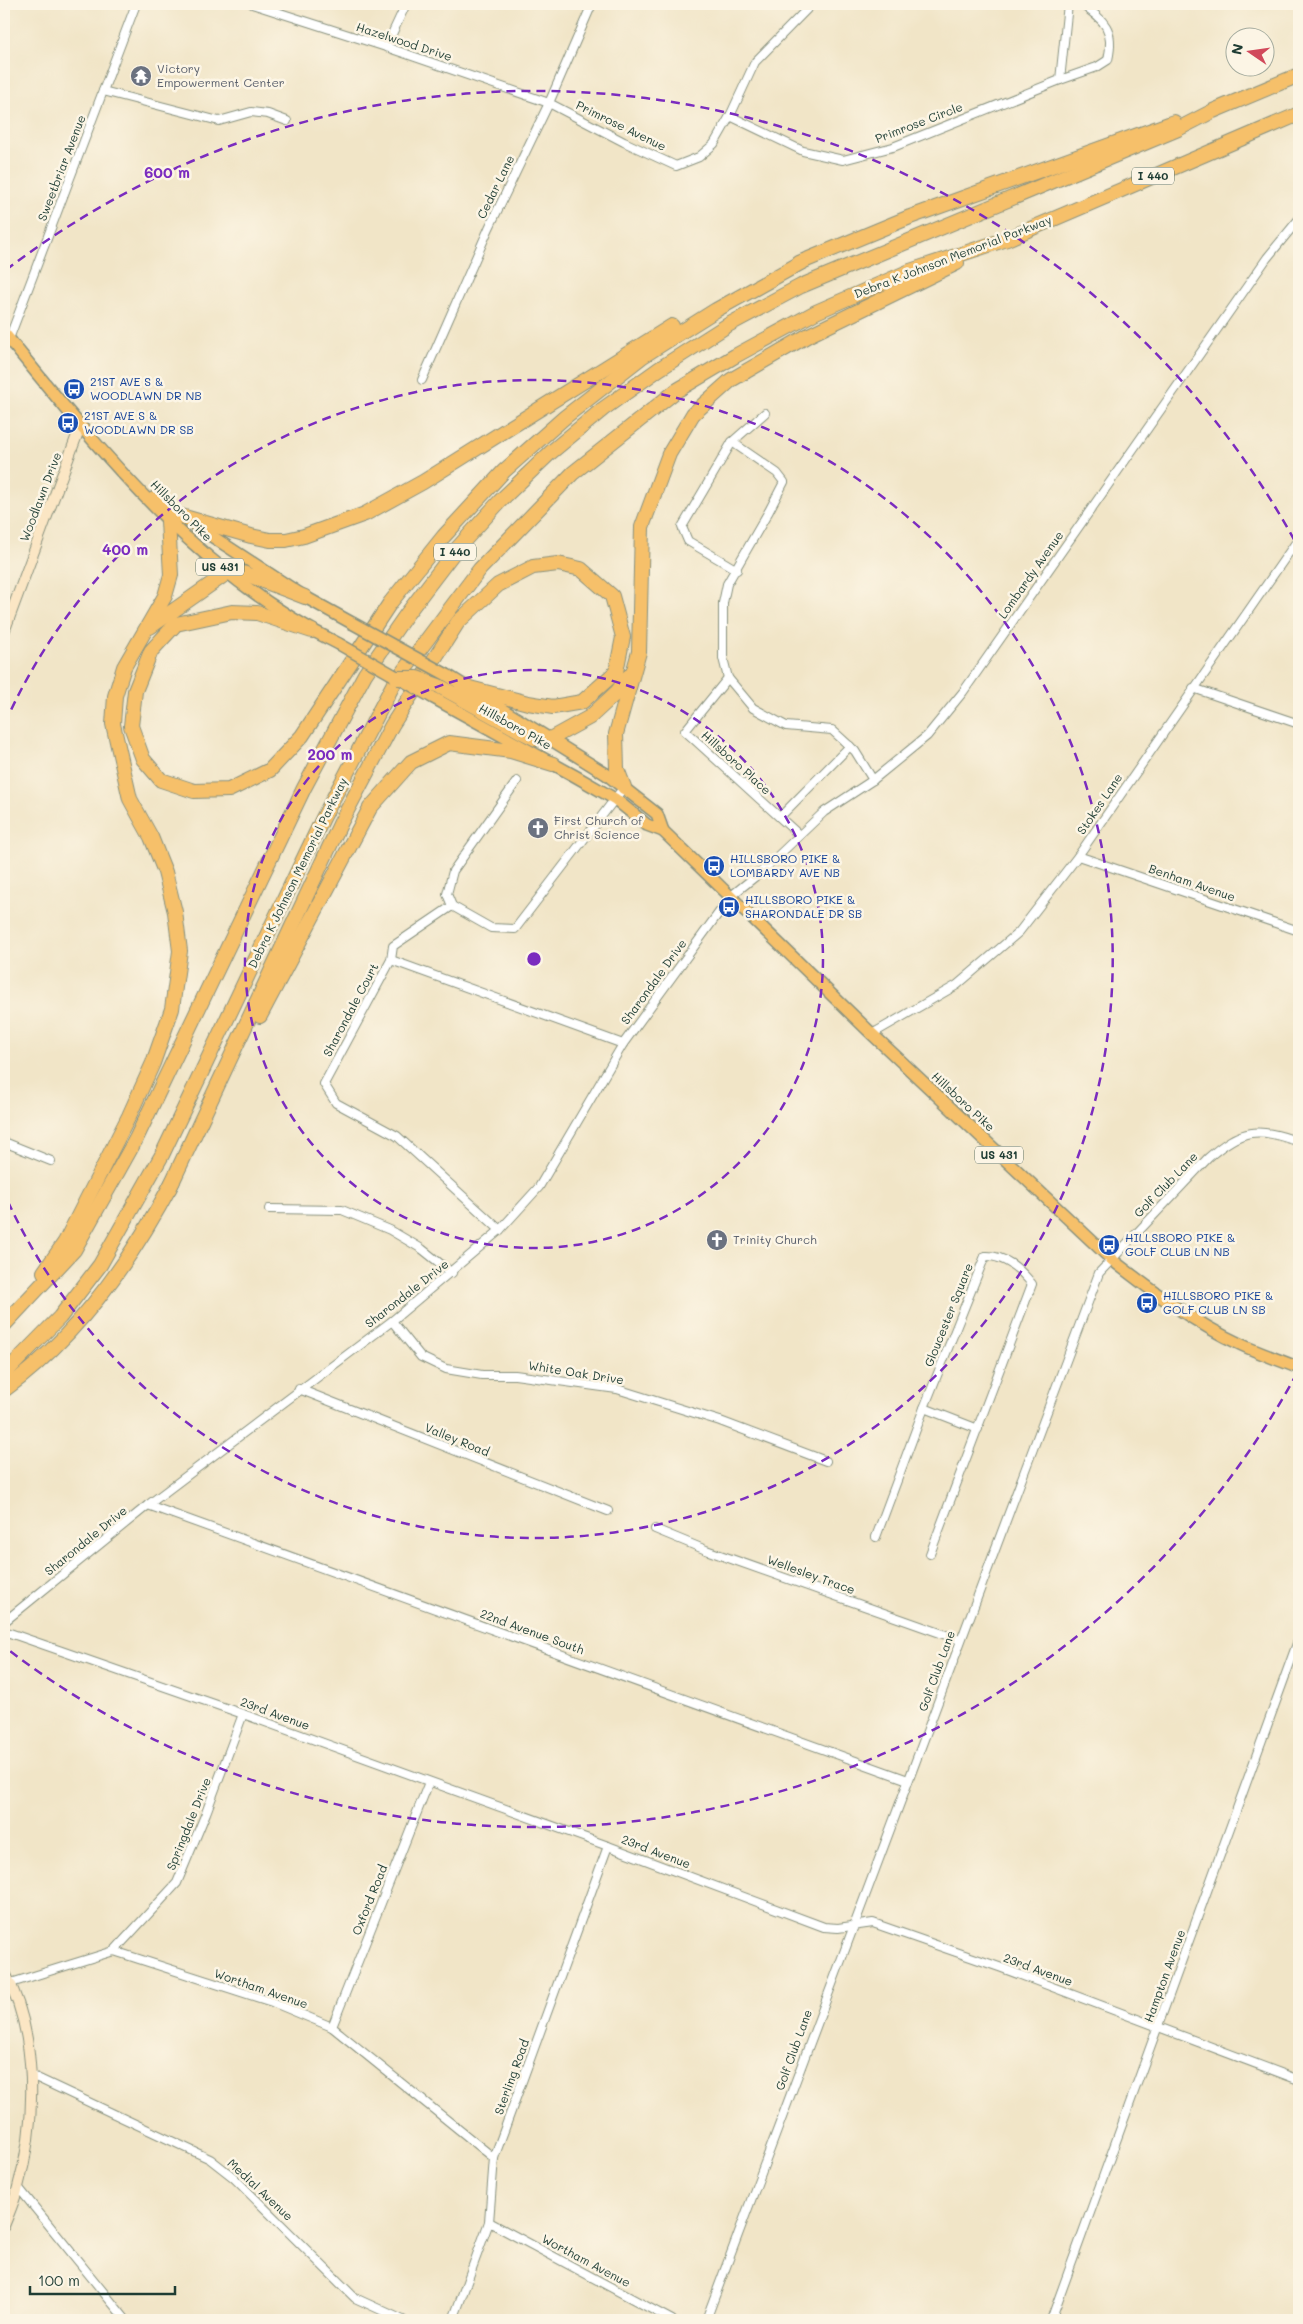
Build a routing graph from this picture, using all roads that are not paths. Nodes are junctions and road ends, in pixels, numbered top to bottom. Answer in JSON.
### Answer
{"nodes":[{"id":1,"x":136,"y":4,"type":"edge"},
{"id":2,"x":252,"y":4,"type":"edge"},
{"id":3,"x":406,"y":4,"type":"edge"},
{"id":4,"x":592,"y":4,"type":"edge"},
{"id":5,"x":812,"y":4,"type":"edge"},
{"id":6,"x":1068,"y":4,"type":"edge"},
{"id":7,"x":1081,"y":4,"type":"edge"},
{"id":8,"x":386,"y":47,"type":"junction"},
{"id":9,"x":1299,"y":76,"type":"edge"},
{"id":10,"x":1060,"y":80,"type":"junction"},
{"id":11,"x":103,"y":91,"type":"junction"},
{"id":12,"x":549,"y":103,"type":"junction"},
{"id":13,"x":1213,"y":111,"type":"junction"},
{"id":14,"x":1299,"y":114,"type":"edge"},
{"id":15,"x":730,"y":116,"type":"junction"},
{"id":16,"x":287,"y":121,"type":"dead end"},
{"id":17,"x":1299,"y":219,"type":"edge"},
{"id":18,"x":1007,"y":238,"type":"junction"},
{"id":19,"x":806,"y":260,"type":"junction"},
{"id":20,"x":6,"y":336,"type":"edge"},
{"id":21,"x":422,"y":380,"type":"dead end"},
{"id":22,"x":765,"y":413,"type":"dead end"},
{"id":23,"x":80,"y":426,"type":"junction"},
{"id":24,"x":732,"y":442,"type":"junction"},
{"id":25,"x":175,"y":519,"type":"junction"},
{"id":26,"x":1299,"y":538,"type":"edge"},
{"id":27,"x":737,"y":570,"type":"junction"},
{"id":28,"x":227,"y":573,"type":"junction"},
{"id":29,"x":305,"y":597,"type":"junction"},
{"id":30,"x":147,"y":628,"type":"junction"},
{"id":31,"x":312,"y":631,"type":"junction"},
{"id":32,"x":4,"y":632,"type":"edge"},
{"id":33,"x":634,"y":669,"type":"junction"},
{"id":34,"x":397,"y":678,"type":"joint"},
{"id":35,"x":728,"y":678,"type":"junction"},
{"id":36,"x":439,"y":686,"type":"junction"},
{"id":37,"x":462,"y":686,"type":"junction"},
{"id":38,"x":1193,"y":688,"type":"junction"},
{"id":39,"x":1299,"y":724,"type":"edge"},
{"id":40,"x":550,"y":739,"type":"junction"},
{"id":41,"x":850,"y":746,"type":"junction"},
{"id":42,"x":553,"y":764,"type":"junction"},
{"id":43,"x":873,"y":780,"type":"junction"},
{"id":44,"x":516,"y":781,"type":"dead end"},
{"id":45,"x":624,"y":787,"type":"junction"},
{"id":46,"x":615,"y":799,"type":"junction"},
{"id":47,"x":782,"y":819,"type":"junction"},
{"id":48,"x":663,"y":831,"type":"junction"},
{"id":49,"x":798,"y":834,"type":"junction"},
{"id":50,"x":1078,"y":856,"type":"junction"},
{"id":51,"x":731,"y":896,"type":"junction"},
{"id":52,"x":452,"y":906,"type":"junction"},
{"id":53,"x":1299,"y":931,"type":"edge"},
{"id":54,"x":391,"y":960,"type":"junction"},
{"id":55,"x":872,"y":1034,"type":"junction"},
{"id":56,"x":622,"y":1044,"type":"junction"},
{"id":57,"x":4,"y":1142,"type":"edge"},
{"id":58,"x":1299,"y":1142,"type":"edge"},
{"id":59,"x":51,"y":1161,"type":"dead end"},
{"id":60,"x":169,"y":1189,"type":"junction"},
{"id":61,"x":269,"y":1209,"type":"dead end"},
{"id":62,"x":500,"y":1230,"type":"junction"},
{"id":63,"x":1111,"y":1259,"type":"junction"},
{"id":64,"x":452,"y":1273,"type":"junction"},
{"id":65,"x":9,"y":1321,"type":"edge"},
{"id":66,"x":392,"y":1321,"type":"junction"},
{"id":67,"x":1299,"y":1368,"type":"edge"},
{"id":68,"x":4,"y":1374,"type":"edge"},
{"id":69,"x":4,"y":1390,"type":"edge"},
{"id":70,"x":299,"y":1390,"type":"junction"},
{"id":71,"x":924,"y":1408,"type":"junction"},
{"id":72,"x":978,"y":1429,"type":"junction"},
{"id":73,"x":826,"y":1461,"type":"dead end"},
{"id":74,"x":148,"y":1505,"type":"junction"},
{"id":75,"x":608,"y":1511,"type":"dead end"},
{"id":76,"x":655,"y":1529,"type":"dead end"},
{"id":77,"x":876,"y":1538,"type":"dead end"},
{"id":78,"x":930,"y":1554,"type":"dead end"},
{"id":79,"x":4,"y":1622,"type":"edge"},
{"id":80,"x":4,"y":1631,"type":"edge"},
{"id":81,"x":1299,"y":1638,"type":"edge"},
{"id":82,"x":960,"y":1640,"type":"junction"},
{"id":83,"x":243,"y":1714,"type":"junction"},
{"id":84,"x":908,"y":1780,"type":"junction"},
{"id":85,"x":429,"y":1782,"type":"junction"},
{"id":86,"x":608,"y":1846,"type":"junction"},
{"id":87,"x":852,"y":1926,"type":"junction"},
{"id":88,"x":114,"y":1951,"type":"junction"},
{"id":89,"x":4,"y":1971,"type":"edge"},
{"id":90,"x":11,"y":1983,"type":"junction"},
{"id":91,"x":1159,"y":2026,"type":"junction"},
{"id":92,"x":332,"y":2027,"type":"junction"},
{"id":93,"x":31,"y":2075,"type":"junction"},
{"id":94,"x":1299,"y":2080,"type":"edge"},
{"id":95,"x":494,"y":2158,"type":"junction"},
{"id":96,"x":18,"y":2187,"type":"junction"},
{"id":97,"x":489,"y":2222,"type":"junction"},
{"id":98,"x":4,"y":2226,"type":"edge"},
{"id":99,"x":126,"y":2320,"type":"edge"},
{"id":100,"x":402,"y":2320,"type":"edge"},
{"id":101,"x":453,"y":2320,"type":"edge"},
{"id":102,"x":672,"y":2320,"type":"edge"},
{"id":103,"x":706,"y":2320,"type":"edge"},
{"id":104,"x":1051,"y":2320,"type":"edge"}],
"edges":[{"from":1,"to":11,"type":"street","name":"Sweetbriar Avenue"},
{"from":2,"to":8,"type":"street","name":"Hazelwood Drive"},
{"from":3,"to":8,"type":"street"},
{"from":4,"to":12,"type":"street","name":"Cedar Lane"},
{"from":5,"to":15,"type":"street","name":"Primrose Avenue"},
{"from":6,"to":10,"type":"street"},
{"from":7,"to":10,"type":"street","name":"Primrose Circle"},
{"from":8,"to":12,"type":"street","name":"Hazelwood Drive"},
{"from":9,"to":13,"type":"highway","number":"I 440"},
{"from":10,"to":15,"type":"street","name":"Primrose Circle"},
{"from":11,"to":16,"type":"street"},
{"from":11,"to":20,"type":"street","name":"Sweetbriar Avenue"},
{"from":12,"to":15,"type":"street","name":"Primrose Avenue"},
{"from":12,"to":21,"type":"street","name":"Cedar Lane"},
{"from":13,"to":19,"type":"highway"},
{"from":13,"to":65,"type":"highway","number":"I 440"},
{"from":14,"to":18,"type":"highway","name":"Debra K Johnson Memorial Parkway","number":"I 440"},
{"from":17,"to":43,"type":"street","name":"Lombardy Avenue"},
{"from":18,"to":33,"type":"highway"},
{"from":18,"to":68,"type":"highway","name":"Debra K Johnson Memorial Parkway","number":"I 440"},
{"from":19,"to":25,"type":"highway"},
{"from":19,"to":31,"type":"highway"},
{"from":20,"to":23,"type":"main road","number":"US 431"},
{"from":22,"to":24,"type":"street"},
{"from":23,"to":25,"type":"main road","name":"Hillsboro Pike","number":"US 431"},
{"from":23,"to":32,"type":"main road","name":"Woodlawn Drive"},
{"from":24,"to":27,"type":"street"},
{"from":24,"to":27,"type":"street"},
{"from":25,"to":28,"type":"main road","name":"Hillsboro Pike","number":"US 431"},
{"from":25,"to":29,"type":"main road","name":"Hillsboro Pike","number":"US 431"},
{"from":25,"to":30,"type":"highway"},
{"from":26,"to":38,"type":"street","name":"Stokes Lane"},
{"from":27,"to":35,"type":"street"},
{"from":28,"to":29,"type":"highway"},
{"from":28,"to":30,"type":"highway"},
{"from":28,"to":31,"type":"main road","name":"Hillsboro Pike","number":"US 431"},
{"from":29,"to":36,"type":"main road","name":"Hillsboro Pike","number":"US 431","bridge":true},
{"from":30,"to":65,"type":"highway"},
{"from":31,"to":34,"type":"main road","name":"Hillsboro Pike","number":"US 431","bridge":true},
{"from":33,"to":40,"type":"highway"},
{"from":33,"to":45,"type":"highway"},
{"from":34,"to":36,"type":"highway","bridge":true},
{"from":35,"to":41,"type":"street"},
{"from":35,"to":47,"type":"street","name":"Hillsboro Place"},
{"from":36,"to":37,"type":"main road","name":"Hillsboro Pike","number":"US 431"},
{"from":36,"to":40,"type":"highway"},
{"from":36,"to":42,"type":"main road","name":"Hillsboro Pike","number":"US 431"},
{"from":37,"to":40,"type":"main road","name":"Hillsboro Pike","number":"US 431"},
{"from":37,"to":60,"type":"highway"},
{"from":38,"to":39,"type":"street"},
{"from":38,"to":50,"type":"street","name":"Stokes Lane"},
{"from":40,"to":45,"type":"main road","name":"Hillsboro Pike","number":"US 431"},
{"from":41,"to":43,"type":"street"},
{"from":41,"to":47,"type":"street"},
{"from":42,"to":46,"type":"main road","name":"Hillsboro Pike","number":"US 431"},
{"from":42,"to":60,"type":"highway"},
{"from":43,"to":49,"type":"street","name":"Lombardy Avenue"},
{"from":44,"to":52,"type":"street"},
{"from":45,"to":46,"type":"street"},
{"from":45,"to":48,"type":"main road","name":"Hillsboro Pike","number":"US 431"},
{"from":46,"to":48,"type":"main road","name":"Hillsboro Pike","number":"US 431"},
{"from":46,"to":52,"type":"street"},
{"from":47,"to":49,"type":"street","name":"Hillsboro Place"},
{"from":48,"to":51,"type":"main road","name":"Hillsboro Pike","number":"US 431"},
{"from":49,"to":51,"type":"street","name":"Lombardy Avenue"},
{"from":50,"to":53,"type":"street","name":"Benham Avenue"},
{"from":50,"to":55,"type":"street","name":"Stokes Lane"},
{"from":51,"to":55,"type":"main road","name":"Hillsboro Pike","number":"US 431"},
{"from":51,"to":56,"type":"street","name":"Sharondale Drive"},
{"from":52,"to":54,"type":"street"},
{"from":54,"to":56,"type":"street","name":"Sharondale Court"},
{"from":54,"to":62,"type":"street","name":"Sharondale Court"},
{"from":55,"to":63,"type":"main road","name":"Hillsboro Pike","number":"US 431"},
{"from":56,"to":62,"type":"street","name":"Sharondale Drive"},
{"from":57,"to":59,"type":"street"},
{"from":58,"to":63,"type":"street","name":"Golf Club Lane"},
{"from":60,"to":69,"type":"highway"},
{"from":61,"to":64,"type":"street"},
{"from":62,"to":64,"type":"street","name":"Sharondale Drive"},
{"from":63,"to":67,"type":"main road","name":"Hillsboro Pike","number":"US 431"},
{"from":63,"to":82,"type":"street","name":"Golf Club Lane"},
{"from":64,"to":66,"type":"street","name":"Sharondale Drive"},
{"from":66,"to":70,"type":"street","name":"Sharondale Drive"},
{"from":66,"to":73,"type":"street","name":"White Oak Drive"},
{"from":70,"to":74,"type":"street","name":"Sharondale Drive"},
{"from":70,"to":75,"type":"street","name":"Valley Road"},
{"from":71,"to":72,"type":"street"},
{"from":71,"to":72,"type":"street","name":"Gloucester Square"},
{"from":71,"to":77,"type":"street","name":"Gloucester Square"},
{"from":72,"to":78,"type":"street","name":"Gloucester Square"},
{"from":74,"to":79,"type":"street","name":"Sharondale Drive"},
{"from":74,"to":84,"type":"street","name":"22nd Avenue South"},
{"from":76,"to":82,"type":"street","name":"Wellesley Trace"},
{"from":80,"to":83,"type":"street","name":"23rd Avenue"},
{"from":81,"to":91,"type":"street","name":"Hampton Avenue"},
{"from":82,"to":84,"type":"street","name":"Golf Club Lane"},
{"from":83,"to":85,"type":"street","name":"23rd Avenue"},
{"from":83,"to":88,"type":"street","name":"Springdale Drive"},
{"from":84,"to":87,"type":"street","name":"Golf Club Lane"},
{"from":85,"to":86,"type":"street","name":"23rd Avenue"},
{"from":85,"to":92,"type":"street","name":"Oxford Road"},
{"from":86,"to":87,"type":"street","name":"23rd Avenue"},
{"from":86,"to":95,"type":"street","name":"Sterling Road"},
{"from":87,"to":91,"type":"street","name":"23rd Avenue"},
{"from":87,"to":103,"type":"street","name":"Golf Club Lane"},
{"from":88,"to":90,"type":"street"},
{"from":88,"to":92,"type":"street","name":"Wortham Avenue"},
{"from":89,"to":90,"type":"main road"},
{"from":90,"to":93,"type":"main road"},
{"from":91,"to":94,"type":"street","name":"23rd Avenue"},
{"from":91,"to":104,"type":"street","name":"Hampton Avenue"},
{"from":92,"to":95,"type":"street","name":"Wortham Avenue"},
{"from":93,"to":96,"type":"main road"},
{"from":93,"to":100,"type":"street","name":"Medial Avenue"},
{"from":95,"to":97,"type":"street","name":"Sterling Road"},
{"from":96,"to":98,"type":"main road"},
{"from":96,"to":99,"type":"street"},
{"from":97,"to":101,"type":"street","name":"Sterling Road"},
{"from":97,"to":102,"type":"street","name":"Wortham Avenue"}]}
